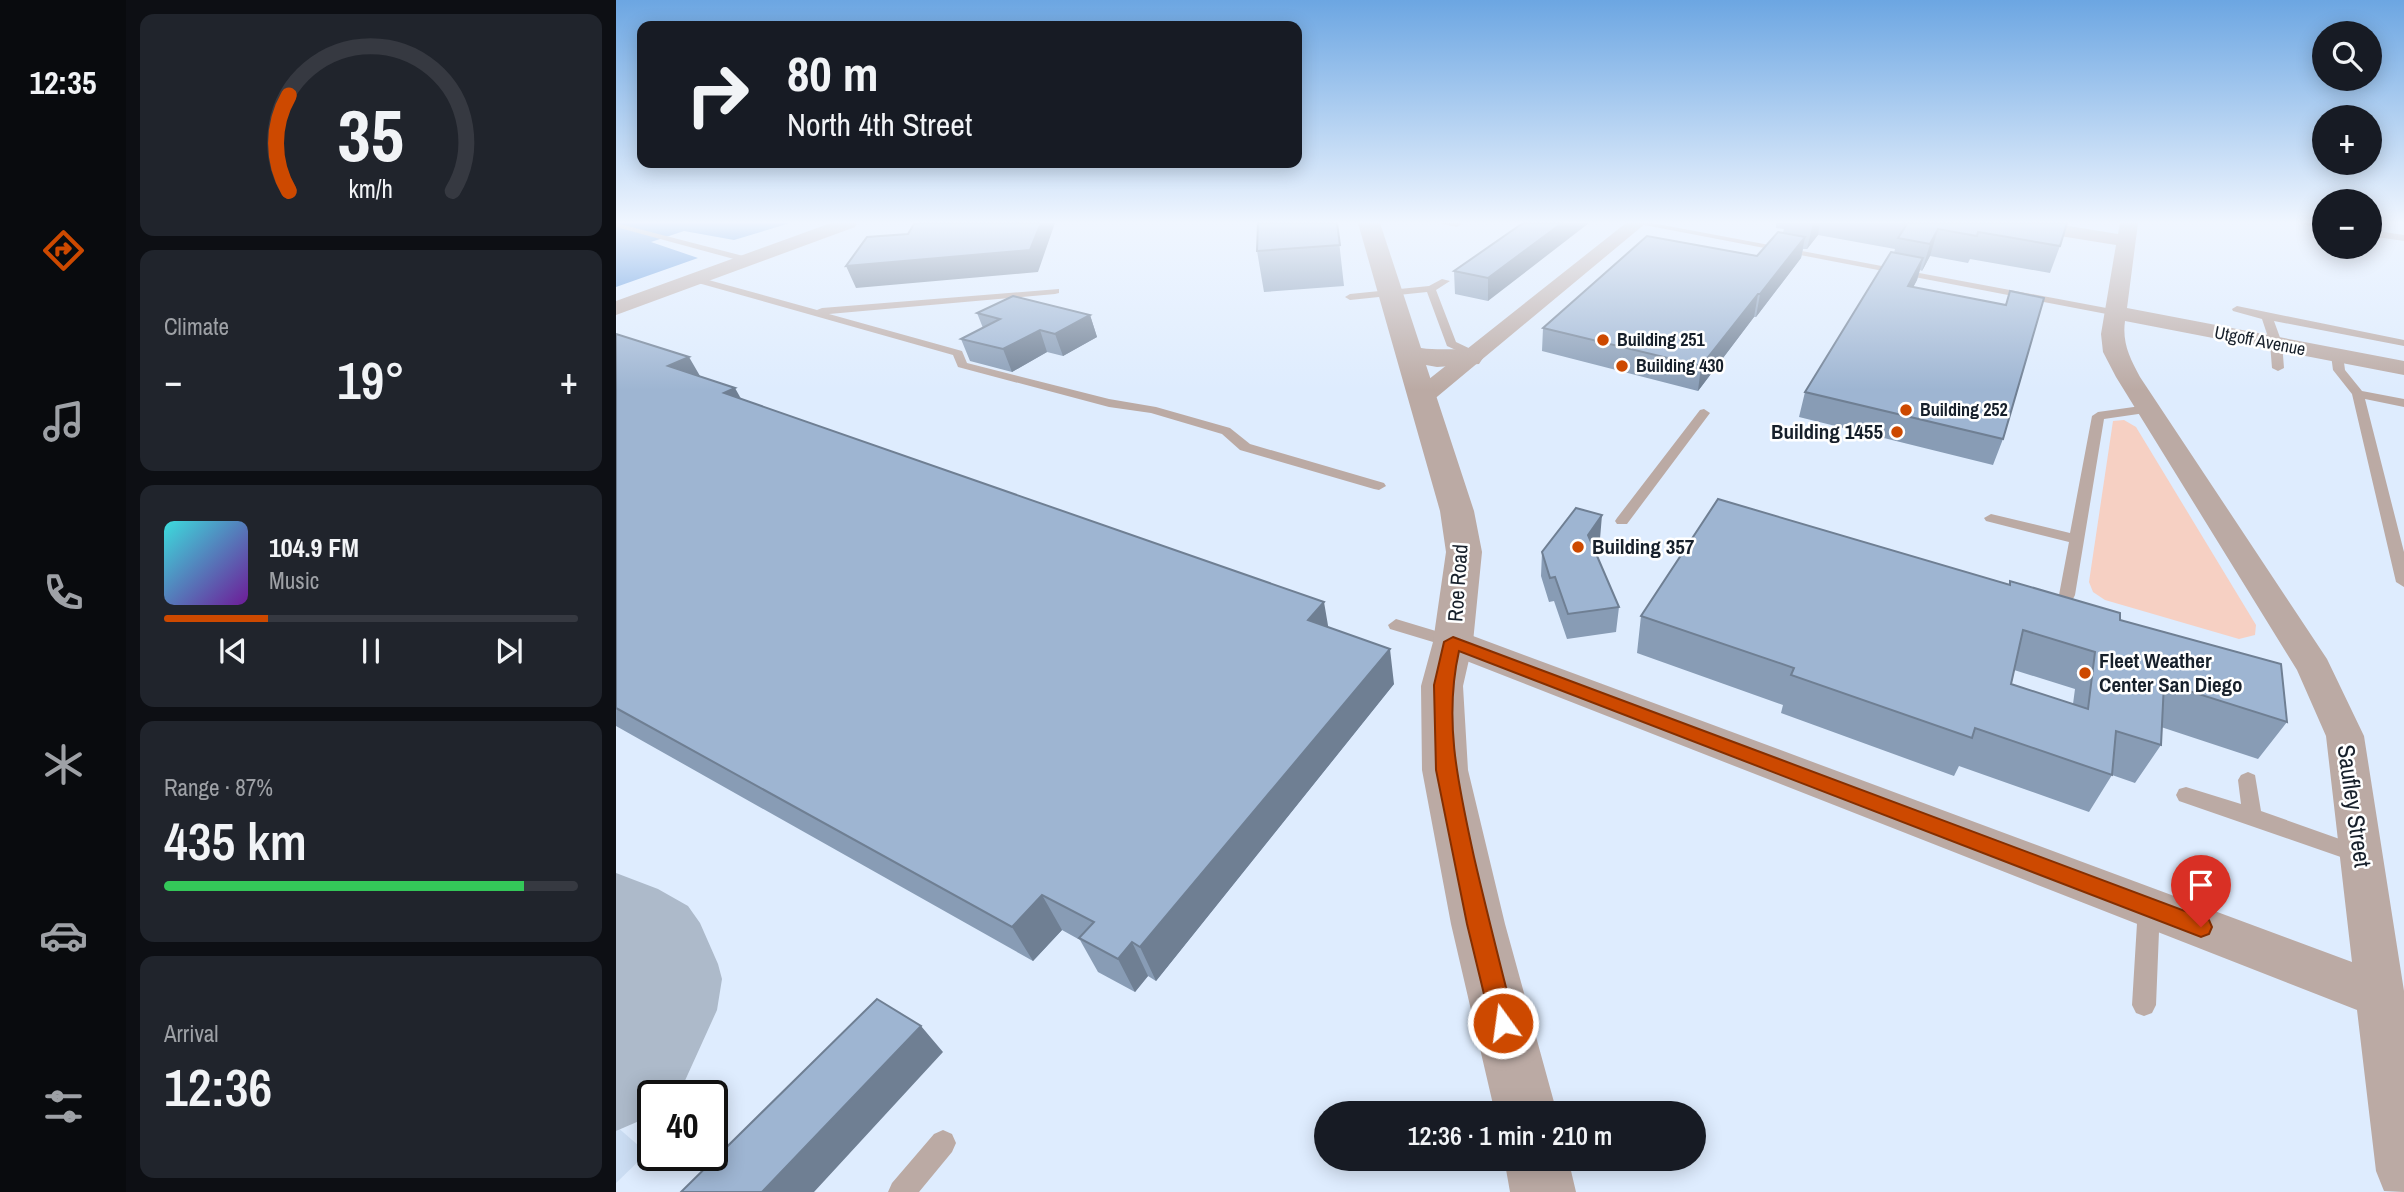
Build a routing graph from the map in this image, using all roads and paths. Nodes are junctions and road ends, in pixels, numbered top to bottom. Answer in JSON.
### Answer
{"nodes":[{"id":1,"x":694,"y":279,"type":"joint"},
{"id":2,"x":1386,"y":279,"type":"edge"},
{"id":3,"x":1568,"y":279,"type":"edge"},
{"id":4,"x":1934,"y":279,"type":"edge"},
{"id":5,"x":2122,"y":279,"type":"edge"},
{"id":6,"x":1445,"y":281,"type":"dead end"},
{"id":7,"x":1431,"y":289,"type":"junction"},
{"id":8,"x":1055,"y":291,"type":"dead end"},
{"id":9,"x":1390,"y":293,"type":"junction"},
{"id":10,"x":1350,"y":297,"type":"dead end"},
{"id":11,"x":616,"y":308,"type":"edge"},
{"id":12,"x":2237,"y":309,"type":"dead end"},
{"id":13,"x":809,"y":312,"type":"junction"},
{"id":14,"x":2117,"y":313,"type":"junction"},
{"id":15,"x":2266,"y":317,"type":"junction"},
{"id":16,"x":2404,"y":342,"type":"edge"},
{"id":17,"x":2276,"y":343,"type":"junction"},
{"id":18,"x":1411,"y":354,"type":"junction"},
{"id":19,"x":2337,"y":355,"type":"junction"},
{"id":20,"x":1471,"y":356,"type":"junction"},
{"id":21,"x":2278,"y":368,"type":"dead end"},
{"id":22,"x":2404,"y":368,"type":"edge"},
{"id":23,"x":2358,"y":394,"type":"junction"},
{"id":24,"x":1423,"y":396,"type":"junction"},
{"id":25,"x":2404,"y":403,"type":"edge"},
{"id":26,"x":2148,"y":408,"type":"junction"},
{"id":27,"x":1704,"y":414,"type":"dead end"},
{"id":28,"x":1379,"y":486,"type":"dead end"},
{"id":29,"x":1991,"y":517,"type":"dead end"},
{"id":30,"x":1622,"y":521,"type":"dead end"},
{"id":31,"x":2075,"y":539,"type":"junction"},
{"id":32,"x":2404,"y":582,"type":"edge"},
{"id":33,"x":2067,"y":595,"type":"edge"},
{"id":34,"x":1396,"y":625,"type":"dead end"},
{"id":35,"x":1453,"y":642,"type":"junction"},
{"id":36,"x":2248,"y":780,"type":"dead end"},
{"id":37,"x":2186,"y":794,"type":"dead end"},
{"id":38,"x":2252,"y":816,"type":"junction"},
{"id":39,"x":2361,"y":855,"type":"junction"},
{"id":40,"x":2150,"y":907,"type":"junction"},
{"id":41,"x":2381,"y":996,"type":"junction"},
{"id":42,"x":2144,"y":1005,"type":"dead end"},
{"id":43,"x":1523,"y":1101,"type":"edge"},
{"id":44,"x":943,"y":1143,"type":"dead end"},
{"id":45,"x":1539,"y":1171,"type":"edge"},
{"id":46,"x":2404,"y":1171,"type":"edge"},
{"id":47,"x":901,"y":1192,"type":"edge"},
{"id":48,"x":1544,"y":1192,"type":"edge"}],
"edges":[{"from":1,"to":11,"type":"street"},
{"from":1,"to":13,"type":"lane"},
{"from":2,"to":9,"type":"street","name":"Roe Road"},
{"from":3,"to":20,"type":"street"},
{"from":4,"to":14,"type":"lane"},
{"from":5,"to":14,"type":"street","name":"Saufley Street"},
{"from":6,"to":7,"type":"lane"},
{"from":7,"to":9,"type":"lane"},
{"from":7,"to":20,"type":"lane"},
{"from":8,"to":13,"type":"lane"},
{"from":9,"to":10,"type":"lane"},
{"from":9,"to":18,"type":"street","name":"Roe Road"},
{"from":12,"to":15,"type":"lane"},
{"from":13,"to":28,"type":"lane"},
{"from":14,"to":17,"type":"street","name":"Utgoff Avenue"},
{"from":14,"to":26,"type":"street","name":"Saufley Street"},
{"from":15,"to":16,"type":"lane"},
{"from":15,"to":17,"type":"lane"},
{"from":17,"to":19,"type":"street","name":"Utgoff Avenue"},
{"from":17,"to":21,"type":"lane"},
{"from":18,"to":20,"type":"street"},
{"from":18,"to":24,"type":"street","name":"Roe Road"},
{"from":19,"to":22,"type":"street","name":"Utgoff Avenue"},
{"from":19,"to":23,"type":"lane"},
{"from":20,"to":24,"type":"street"},
{"from":23,"to":25,"type":"lane"},
{"from":23,"to":32,"type":"lane"},
{"from":24,"to":35,"type":"street","name":"Roe Road"},
{"from":26,"to":31,"type":"lane"},
{"from":26,"to":39,"type":"street","name":"Saufley Street"},
{"from":27,"to":30,"type":"lane"},
{"from":29,"to":31,"type":"lane"},
{"from":31,"to":33,"type":"lane"},
{"from":34,"to":35,"type":"lane"},
{"from":35,"to":40,"type":"street"},
{"from":35,"to":43,"type":"street","name":"Roe Road"},
{"from":36,"to":38,"type":"lane"},
{"from":37,"to":38,"type":"lane"},
{"from":38,"to":39,"type":"lane"},
{"from":39,"to":41,"type":"street","name":"Saufley Street"},
{"from":40,"to":41,"type":"street"},
{"from":40,"to":42,"type":"lane"},
{"from":41,"to":46,"type":"street","name":"Saufley Street"},
{"from":44,"to":47,"type":"lane"},
{"from":45,"to":48,"type":"street"}]}
